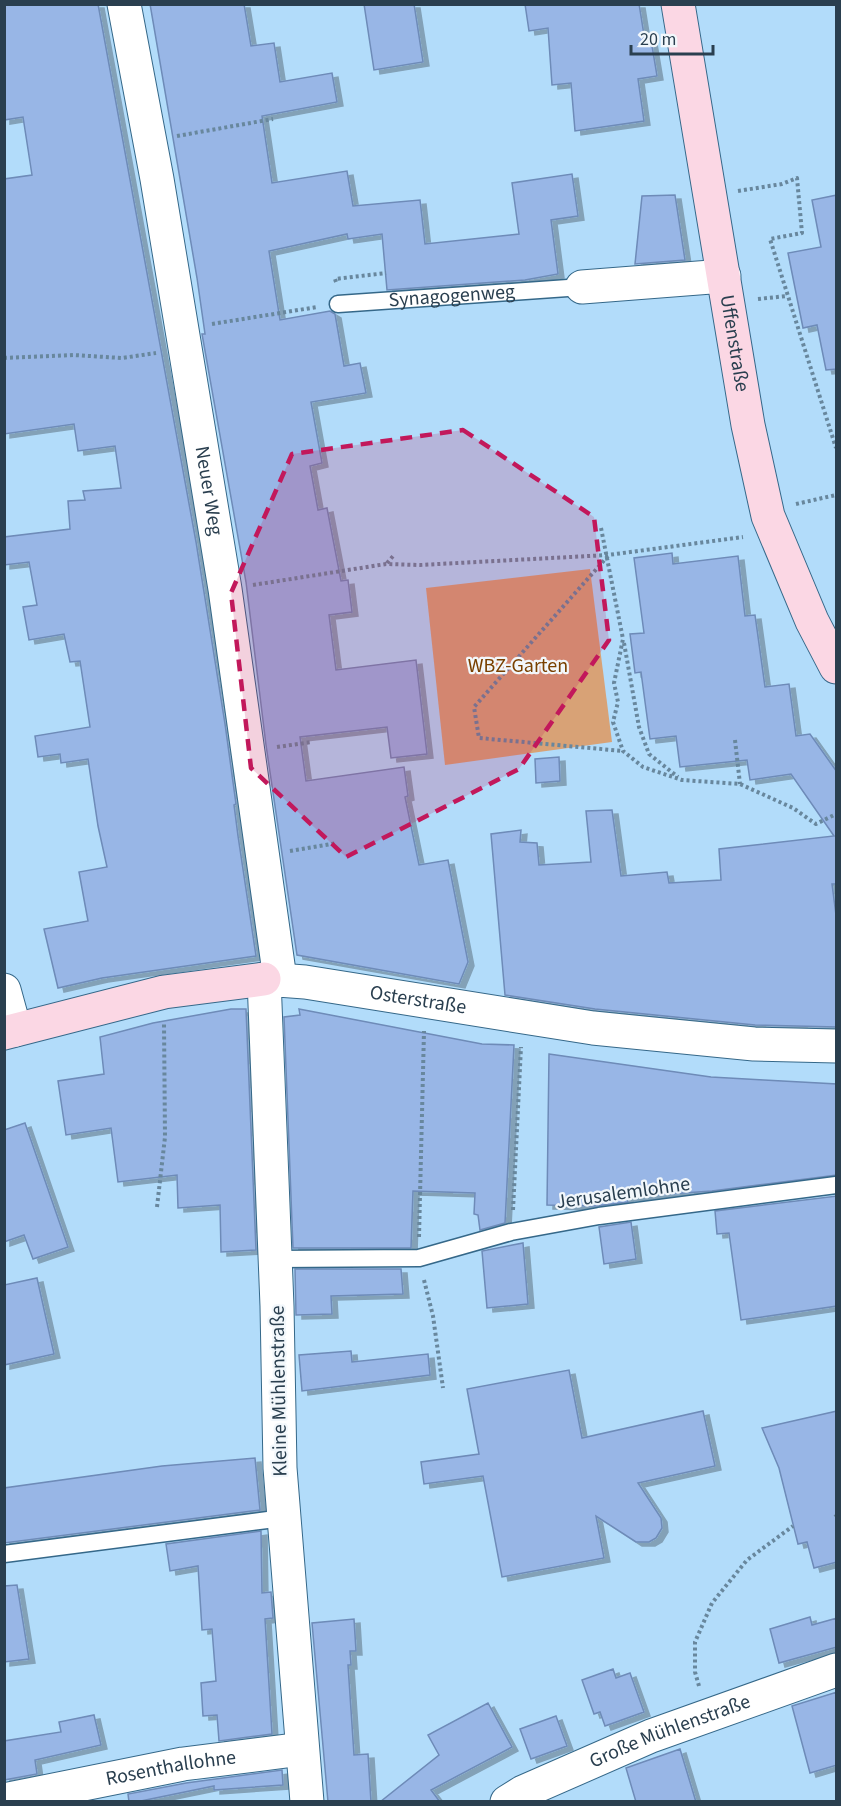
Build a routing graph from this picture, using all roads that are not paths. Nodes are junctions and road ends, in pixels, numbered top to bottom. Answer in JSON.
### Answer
{"nodes":[{"id":1,"x":124,"y":4,"type":"edge"},
{"id":2,"x":678,"y":4,"type":"edge"},
{"id":3,"x":724,"y":276,"type":"junction"},
{"id":4,"x":582,"y":286,"type":"joint"},
{"id":5,"x":338,"y":304,"type":"road end"},
{"id":6,"x":837,"y":667,"type":"edge"},
{"id":7,"x":272,"y":979,"type":"junction"},
{"id":8,"x":4,"y":990,"type":"edge"},
{"id":9,"x":10,"y":1031,"type":"edge"},
{"id":10,"x":837,"y":1046,"type":"edge"},
{"id":11,"x":837,"y":1185,"type":"edge"},
{"id":12,"x":276,"y":1259,"type":"junction"},
{"id":13,"x":284,"y":1518,"type":"junction"},
{"id":14,"x":4,"y":1554,"type":"edge"},
{"id":15,"x":837,"y":1670,"type":"edge"},
{"id":16,"x":302,"y":1749,"type":"junction"},
{"id":17,"x":4,"y":1800,"type":"edge"},
{"id":18,"x":307,"y":1802,"type":"edge"},
{"id":19,"x":507,"y":1802,"type":"edge"}],
"edges":[{"from":1,"to":7,"type":"street","name":"Neuer Weg"},
{"from":2,"to":3,"type":"street","name":"Uffenstraße"},
{"from":3,"to":4,"type":"street","name":"Synagogenweg"},
{"from":3,"to":6,"type":"street","name":"Uffenstraße"},
{"from":4,"to":5,"type":"lane","name":"Synagogenweg"},
{"from":7,"to":9,"type":"street","name":"Osterstraße"},
{"from":7,"to":10,"type":"street","name":"Osterstraße"},
{"from":7,"to":12,"type":"street","name":"Kleine Mühlenstraße"},
{"from":8,"to":9,"type":"street"},
{"from":11,"to":12,"type":"lane","name":"Jerusalemlohne"},
{"from":12,"to":13,"type":"street","name":"Kleine Mühlenstraße"},
{"from":13,"to":14,"type":"lane"},
{"from":13,"to":16,"type":"street","name":"Kleine Mühlenstraße"},
{"from":15,"to":19,"type":"street","name":"Große Mühlenstraße"},
{"from":16,"to":17,"type":"street","name":"Rosenthallohne"},
{"from":16,"to":18,"type":"street","name":"Kleine Mühlenstraße"}]}
